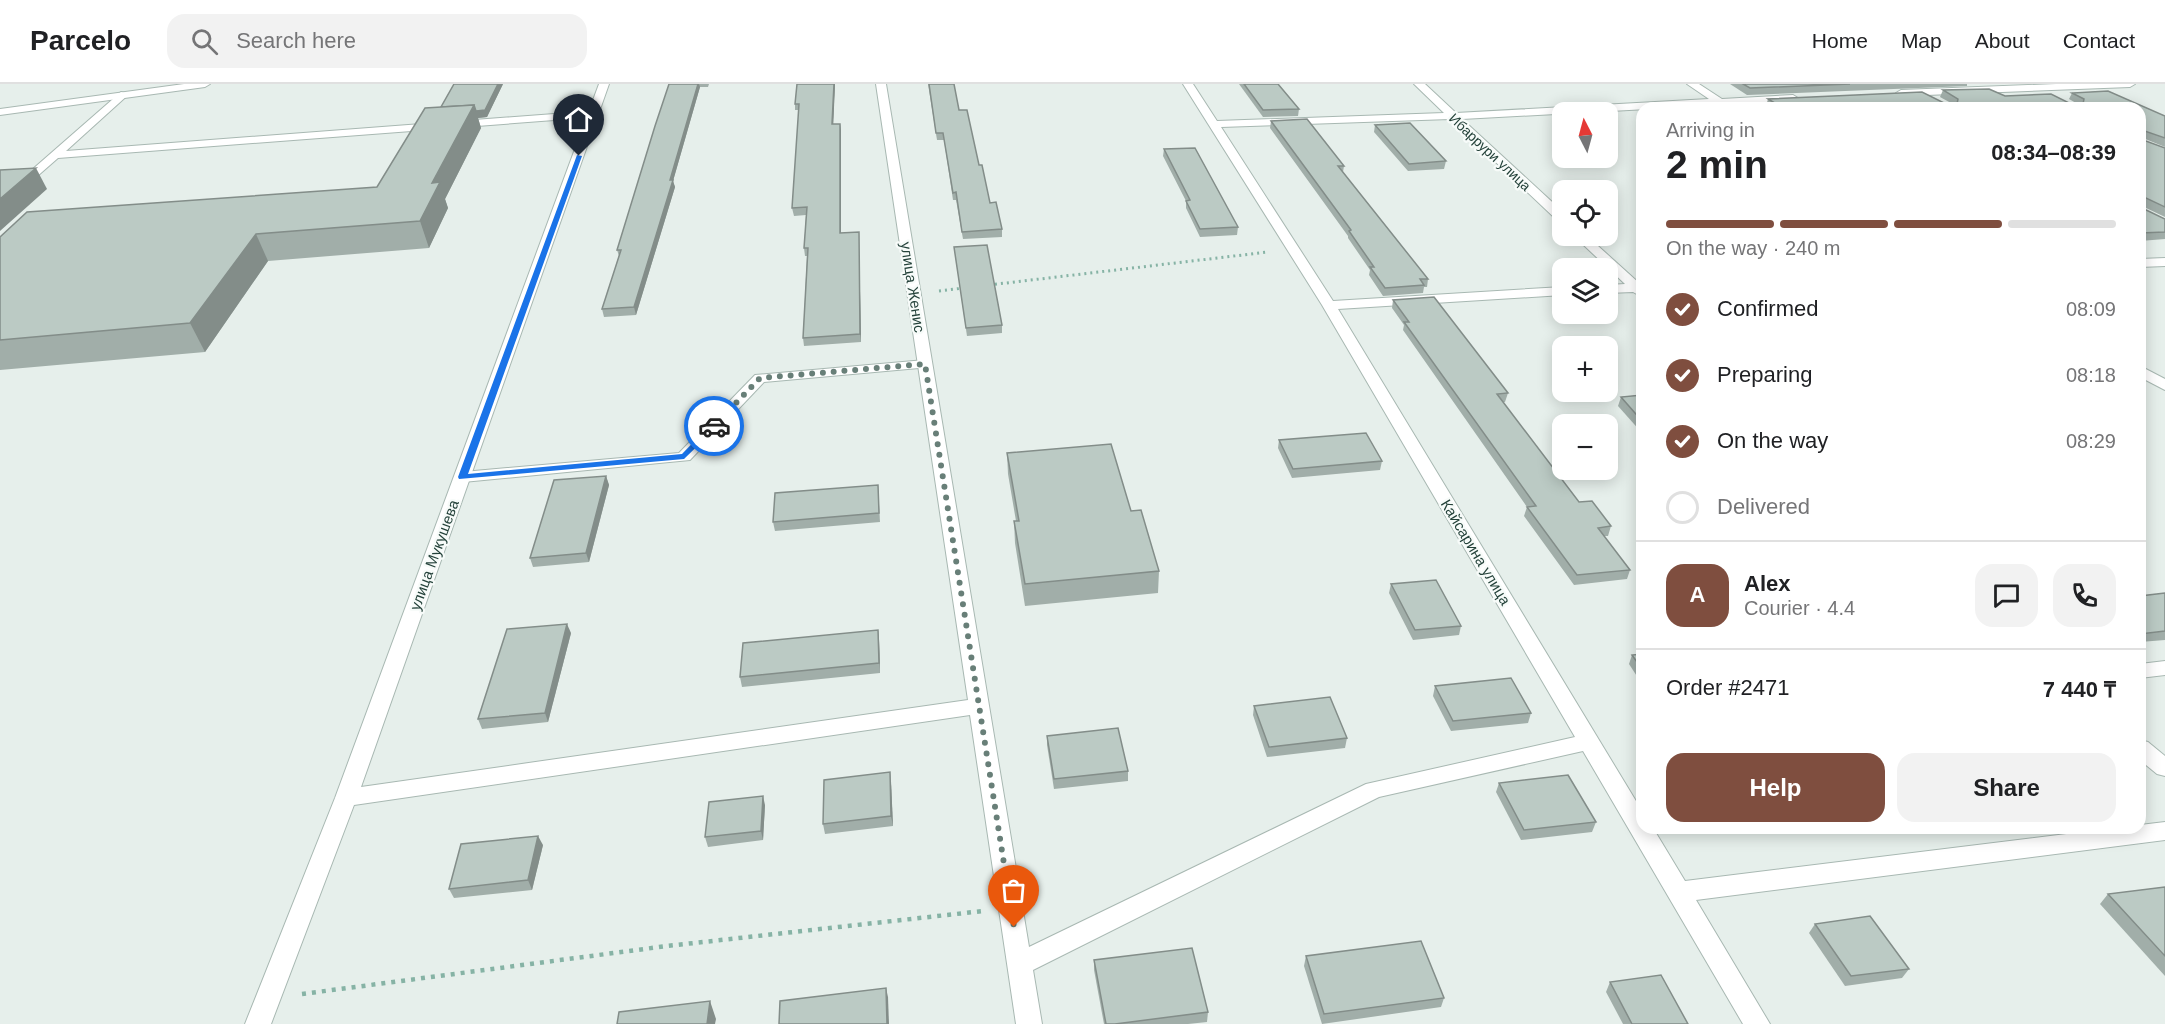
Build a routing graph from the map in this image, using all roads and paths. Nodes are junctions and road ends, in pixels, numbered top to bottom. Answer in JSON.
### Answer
{"nodes":[{"id":1,"x":205,"y":84,"type":"edge"},
{"id":2,"x":604,"y":84,"type":"edge"},
{"id":3,"x":881,"y":84,"type":"edge"},
{"id":4,"x":1188,"y":84,"type":"edge"},
{"id":5,"x":1419,"y":84,"type":"edge"},
{"id":6,"x":1692,"y":84,"type":"edge"},
{"id":7,"x":1904,"y":84,"type":"edge"},
{"id":8,"x":2027,"y":84,"type":"edge"},
{"id":9,"x":2130,"y":84,"type":"edge"},
{"id":10,"x":2037,"y":89,"type":"junction"},
{"id":11,"x":1920,"y":93,"type":"junction"},
{"id":12,"x":124,"y":94,"type":"junction"},
{"id":13,"x":1885,"y":94,"type":"edge"},
{"id":14,"x":1802,"y":98,"type":"edge"},
{"id":15,"x":2056,"y":99,"type":"edge"},
{"id":16,"x":1719,"y":101,"type":"junction"},
{"id":17,"x":1701,"y":102,"type":"edge"},
{"id":18,"x":1938,"y":102,"type":"edge"},
{"id":19,"x":1636,"y":106,"type":"edge"},
{"id":20,"x":0,"y":112,"type":"edge"},
{"id":21,"x":594,"y":114,"type":"junction"},
{"id":22,"x":1451,"y":116,"type":"junction"},
{"id":23,"x":1212,"y":124,"type":"junction"},
{"id":24,"x":56,"y":155,"type":"junction"},
{"id":25,"x":30,"y":177,"type":"edge"},
{"id":26,"x":1552,"y":209,"type":"edge"},
{"id":27,"x":1591,"y":246,"type":"edge"},
{"id":28,"x":1293,"y":249,"type":"junction"},
{"id":29,"x":2165,"y":262,"type":"edge"},
{"id":30,"x":2146,"y":263,"type":"edge"},
{"id":31,"x":1636,"y":285,"type":"edge"},
{"id":32,"x":985,"y":286,"type":"edge"},
{"id":33,"x":973,"y":287,"type":"edge"},
{"id":34,"x":1618,"y":289,"type":"edge"},
{"id":35,"x":1636,"y":289,"type":"edge"},
{"id":36,"x":1552,"y":292,"type":"edge"},
{"id":37,"x":914,"y":294,"type":"junction"},
{"id":38,"x":1329,"y":304,"type":"junction"},
{"id":39,"x":925,"y":364,"type":"junction"},
{"id":40,"x":2146,"y":374,"type":"edge"},
{"id":41,"x":2165,"y":386,"type":"edge"},
{"id":42,"x":462,"y":477,"type":"junction"},
{"id":43,"x":2165,"y":668,"type":"edge"},
{"id":44,"x":2146,"y":670,"type":"edge"},
{"id":45,"x":980,"y":706,"type":"junction"},
{"id":46,"x":1589,"y":742,"type":"junction"},
{"id":47,"x":2146,"y":752,"type":"edge"},
{"id":48,"x":2165,"y":768,"type":"edge"},
{"id":49,"x":346,"y":798,"type":"junction"},
{"id":50,"x":1636,"y":821,"type":"edge"},
{"id":51,"x":2165,"y":831,"type":"edge"},
{"id":52,"x":2146,"y":833,"type":"edge"},
{"id":53,"x":1644,"y":834,"type":"edge"},
{"id":54,"x":2141,"y":834,"type":"edge"},
{"id":55,"x":1678,"y":892,"type":"junction"},
{"id":56,"x":1011,"y":908,"type":"junction"},
{"id":57,"x":1020,"y":964,"type":"junction"},
{"id":58,"x":268,"y":998,"type":"junction"},
{"id":59,"x":258,"y":1024,"type":"edge"},
{"id":60,"x":1029,"y":1024,"type":"edge"},
{"id":61,"x":1757,"y":1024,"type":"edge"}],
"edges":[{"from":1,"to":12,"type":"street"},
{"from":2,"to":21,"type":"street","name":"улица Мукушева"},
{"from":3,"to":37,"type":"street","name":"улица Женис"},
{"from":4,"to":23,"type":"street","name":"Кайсарина улица"},
{"from":5,"to":22,"type":"street","name":"Ибаррури улица"},
{"from":6,"to":16,"type":"street"},
{"from":7,"to":11,"type":"street"},
{"from":8,"to":10,"type":"street"},
{"from":9,"to":10,"type":"street"},
{"from":10,"to":11,"type":"street"},
{"from":10,"to":15,"type":"street"},
{"from":11,"to":13,"type":"street"},
{"from":11,"to":18,"type":"street"},
{"from":12,"to":20,"type":"street"},
{"from":12,"to":24,"type":"street"},
{"from":14,"to":16,"type":"street"},
{"from":16,"to":17,"type":"street"},
{"from":19,"to":22,"type":"street"},
{"from":21,"to":24,"type":"street"},
{"from":21,"to":42,"type":"street","name":"улица Мукушева"},
{"from":22,"to":23,"type":"street"},
{"from":22,"to":26,"type":"street","name":"Ибаррури улица"},
{"from":23,"to":28,"type":"street","name":"Кайсарина улица"},
{"from":24,"to":25,"type":"street"},
{"from":27,"to":31,"type":"street"},
{"from":28,"to":32,"type":"path"},
{"from":28,"to":38,"type":"street","name":"Кайсарина улица"},
{"from":29,"to":30,"type":"street"},
{"from":33,"to":37,"type":"path"},
{"from":34,"to":35,"type":"street"},
{"from":36,"to":38,"type":"street"},
{"from":37,"to":39,"type":"street","name":"улица Женис"},
{"from":38,"to":46,"type":"street","name":"Кайсарина улица"},
{"from":39,"to":42,"type":"street"},
{"from":39,"to":45,"type":"street","name":"улица Женис"},
{"from":40,"to":41,"type":"street"},
{"from":42,"to":49,"type":"street","name":"улица Мукушева"},
{"from":43,"to":44,"type":"street"},
{"from":45,"to":49,"type":"street"},
{"from":45,"to":56,"type":"street","name":"улица Женис"},
{"from":46,"to":50,"type":"street","name":"Кайсарина улица"},
{"from":46,"to":57,"type":"street"},
{"from":47,"to":48,"type":"street"},
{"from":49,"to":58,"type":"street","name":"улица Мукушева"},
{"from":51,"to":52,"type":"street"},
{"from":53,"to":55,"type":"street","name":"Кайсарина улица"},
{"from":54,"to":55,"type":"street"},
{"from":55,"to":61,"type":"street","name":"Кайсарина улица"},
{"from":56,"to":57,"type":"street","name":"улица Женис"},
{"from":56,"to":58,"type":"path"},
{"from":57,"to":60,"type":"street","name":"улица Женис"},
{"from":58,"to":59,"type":"street","name":"улица Мукушева"}]}
